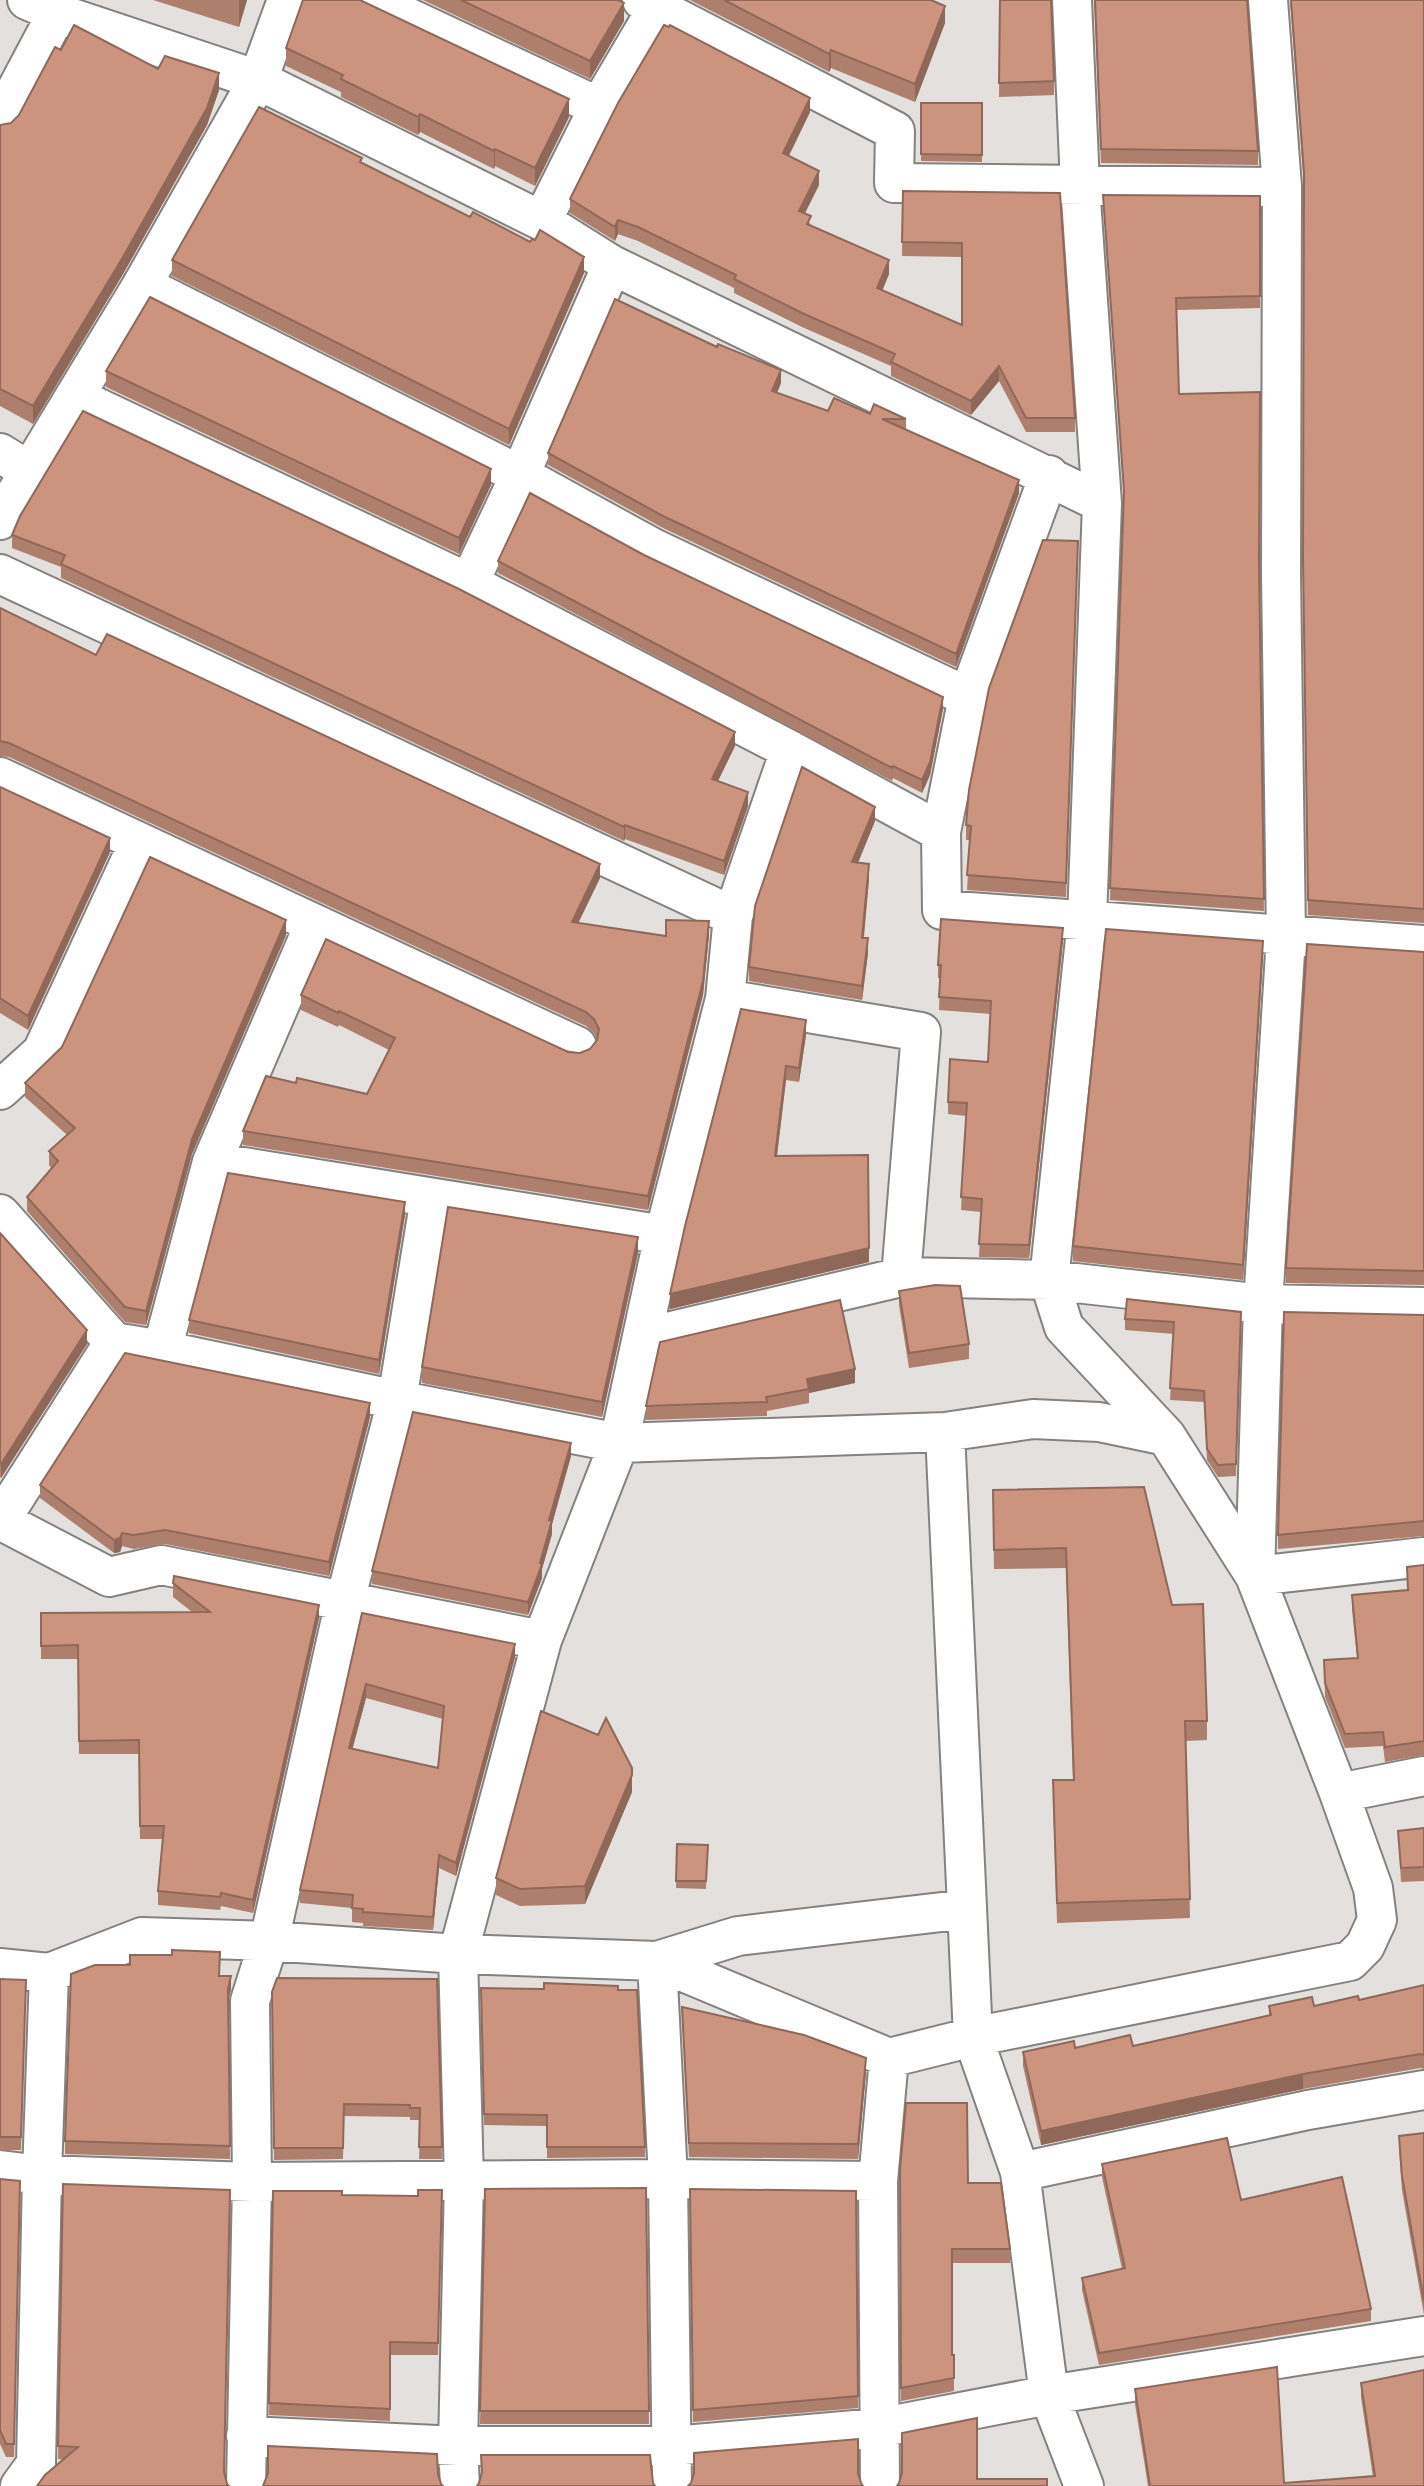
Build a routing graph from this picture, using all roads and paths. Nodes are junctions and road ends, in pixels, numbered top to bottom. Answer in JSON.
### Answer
{"nodes":[{"id":1,"x":287,"y":0,"type":"edge"},
{"id":2,"x":372,"y":0,"type":"edge"},
{"id":3,"x":1072,"y":0,"type":"edge"},
{"id":4,"x":1268,"y":0,"type":"edge"},
{"id":5,"x":654,"y":3,"type":"edge"},
{"id":6,"x":42,"y":7,"type":"edge"},
{"id":7,"x":257,"y":80,"type":"junction"},
{"id":8,"x":599,"y":107,"type":"junction"},
{"id":9,"x":0,"y":121,"type":"edge"},
{"id":10,"x":1080,"y":185,"type":"junction"},
{"id":11,"x":1282,"y":187,"type":"junction"},
{"id":12,"x":542,"y":221,"type":"junction"},
{"id":13,"x":612,"y":265,"type":"junction"},
{"id":14,"x":142,"y":285,"type":"junction"},
{"id":15,"x":75,"y":397,"type":"junction"},
{"id":16,"x":15,"y":462,"type":"edge"},
{"id":17,"x":520,"y":475,"type":"junction"},
{"id":18,"x":1049,"y":475,"type":"junction"},
{"id":19,"x":1102,"y":502,"type":"junction"},
{"id":20,"x":0,"y":520,"type":"edge"},
{"id":21,"x":0,"y":574,"type":"edge"},
{"id":22,"x":469,"y":583,"type":"junction"},
{"id":23,"x":968,"y":697,"type":"junction"},
{"id":24,"x":790,"y":750,"type":"junction"},
{"id":25,"x":0,"y":778,"type":"edge"},
{"id":26,"x":941,"y":832,"type":"junction"},
{"id":27,"x":139,"y":842,"type":"junction"},
{"id":28,"x":733,"y":916,"type":"junction"},
{"id":29,"x":1087,"y":920,"type":"junction"},
{"id":30,"x":314,"y":925,"type":"junction"},
{"id":31,"x":1286,"y":937,"type":"junction"},
{"id":32,"x":1424,"y":945,"type":"edge"},
{"id":33,"x":725,"y":999,"type":"junction"},
{"id":34,"x":577,"y":1046,"type":"dead end"},
{"id":35,"x":0,"y":1090,"type":"edge"},
{"id":36,"x":212,"y":1162,"type":"junction"},
{"id":37,"x":430,"y":1198,"type":"junction"},
{"id":38,"x":0,"y":1214,"type":"edge"},
{"id":39,"x":664,"y":1236,"type":"junction"},
{"id":40,"x":901,"y":1277,"type":"junction"},
{"id":41,"x":1049,"y":1280,"type":"junction"},
{"id":42,"x":1263,"y":1304,"type":"junction"},
{"id":43,"x":1424,"y":1307,"type":"edge"},
{"id":44,"x":642,"y":1339,"type":"junction"},
{"id":45,"x":114,"y":1342,"type":"junction"},
{"id":46,"x":162,"y":1350,"type":"junction"},
{"id":47,"x":397,"y":1400,"type":"junction"},
{"id":48,"x":945,"y":1432,"type":"junction"},
{"id":49,"x":1166,"y":1436,"type":"junction"},
{"id":50,"x":619,"y":1443,"type":"junction"},
{"id":51,"x":0,"y":1521,"type":"edge"},
{"id":52,"x":1424,"y":1557,"type":"edge"},
{"id":53,"x":1255,"y":1576,"type":"junction"},
{"id":54,"x":345,"y":1601,"type":"junction"},
{"id":55,"x":541,"y":1640,"type":"junction"},
{"id":56,"x":1424,"y":1776,"type":"edge"},
{"id":57,"x":1339,"y":1793,"type":"junction"},
{"id":58,"x":967,"y":1909,"type":"junction"},
{"id":59,"x":269,"y":1941,"type":"junction"},
{"id":60,"x":458,"y":1954,"type":"junction"},
{"id":61,"x":657,"y":1961,"type":"junction"},
{"id":62,"x":0,"y":1968,"type":"edge"},
{"id":63,"x":49,"y":1973,"type":"junction"},
{"id":64,"x":973,"y":2038,"type":"junction"},
{"id":65,"x":889,"y":2058,"type":"junction"},
{"id":66,"x":1424,"y":2090,"type":"edge"},
{"id":67,"x":0,"y":2169,"type":"edge"},
{"id":68,"x":1020,"y":2172,"type":"junction"},
{"id":69,"x":42,"y":2175,"type":"junction"},
{"id":70,"x":668,"y":2179,"type":"junction"},
{"id":71,"x":464,"y":2181,"type":"junction"},
{"id":72,"x":878,"y":2181,"type":"junction"},
{"id":73,"x":252,"y":2182,"type":"junction"},
{"id":74,"x":1424,"y":2336,"type":"edge"},
{"id":75,"x":1049,"y":2395,"type":"junction"},
{"id":76,"x":878,"y":2428,"type":"junction"},
{"id":77,"x":246,"y":2436,"type":"junction"},
{"id":78,"x":458,"y":2446,"type":"junction"},
{"id":79,"x":672,"y":2446,"type":"junction"},
{"id":80,"x":20,"y":2486,"type":"edge"},
{"id":81,"x":246,"y":2486,"type":"edge"},
{"id":82,"x":460,"y":2486,"type":"edge"},
{"id":83,"x":672,"y":2486,"type":"edge"},
{"id":84,"x":880,"y":2486,"type":"edge"},
{"id":85,"x":1084,"y":2486,"type":"edge"}],
"edges":[{"from":1,"to":7,"type":"street"},
{"from":2,"to":8,"type":"street"},
{"from":3,"to":10,"type":"street"},
{"from":4,"to":11,"type":"street"},
{"from":5,"to":8,"type":"street"},
{"from":5,"to":10,"type":"street"},
{"from":6,"to":7,"type":"street"},
{"from":6,"to":9,"type":"street"},
{"from":7,"to":12,"type":"street"},
{"from":7,"to":14,"type":"street"},
{"from":8,"to":12,"type":"street"},
{"from":10,"to":11,"type":"street"},
{"from":10,"to":19,"type":"street"},
{"from":11,"to":31,"type":"street"},
{"from":12,"to":13,"type":"street"},
{"from":13,"to":17,"type":"street"},
{"from":13,"to":18,"type":"street"},
{"from":14,"to":15,"type":"street"},
{"from":14,"to":17,"type":"street"},
{"from":15,"to":16,"type":"street"},
{"from":15,"to":22,"type":"street"},
{"from":16,"to":20,"type":"street"},
{"from":17,"to":22,"type":"street"},
{"from":17,"to":23,"type":"street"},
{"from":18,"to":19,"type":"street"},
{"from":18,"to":23,"type":"street"},
{"from":19,"to":29,"type":"street"},
{"from":21,"to":28,"type":"street"},
{"from":22,"to":24,"type":"street"},
{"from":23,"to":26,"type":"street"},
{"from":24,"to":26,"type":"street"},
{"from":24,"to":28,"type":"street"},
{"from":25,"to":27,"type":"street"},
{"from":26,"to":29,"type":"street"},
{"from":27,"to":30,"type":"street"},
{"from":27,"to":35,"type":"street"},
{"from":28,"to":33,"type":"street"},
{"from":29,"to":31,"type":"street"},
{"from":29,"to":41,"type":"street"},
{"from":30,"to":34,"type":"street"},
{"from":30,"to":36,"type":"street"},
{"from":31,"to":32,"type":"street"},
{"from":31,"to":42,"type":"street"},
{"from":33,"to":39,"type":"street"},
{"from":33,"to":40,"type":"street"},
{"from":36,"to":37,"type":"street"},
{"from":36,"to":46,"type":"street"},
{"from":37,"to":39,"type":"street"},
{"from":37,"to":47,"type":"street"},
{"from":38,"to":45,"type":"street"},
{"from":39,"to":44,"type":"street"},
{"from":40,"to":41,"type":"street"},
{"from":40,"to":44,"type":"street"},
{"from":41,"to":42,"type":"street"},
{"from":41,"to":49,"type":"street"},
{"from":42,"to":43,"type":"street"},
{"from":42,"to":53,"type":"street"},
{"from":44,"to":50,"type":"street"},
{"from":45,"to":46,"type":"street"},
{"from":45,"to":51,"type":"street"},
{"from":46,"to":47,"type":"street"},
{"from":47,"to":50,"type":"street"},
{"from":47,"to":54,"type":"street"},
{"from":48,"to":49,"type":"street"},
{"from":48,"to":50,"type":"street"},
{"from":48,"to":58,"type":"street"},
{"from":49,"to":53,"type":"street"},
{"from":50,"to":55,"type":"street"},
{"from":51,"to":54,"type":"street"},
{"from":52,"to":53,"type":"street"},
{"from":53,"to":57,"type":"street"},
{"from":54,"to":55,"type":"street"},
{"from":54,"to":59,"type":"street"},
{"from":55,"to":60,"type":"street"},
{"from":56,"to":57,"type":"street"},
{"from":57,"to":64,"type":"street"},
{"from":58,"to":61,"type":"street"},
{"from":58,"to":64,"type":"street"},
{"from":59,"to":60,"type":"street"},
{"from":59,"to":63,"type":"street"},
{"from":59,"to":73,"type":"street"},
{"from":60,"to":61,"type":"street"},
{"from":60,"to":71,"type":"street"},
{"from":61,"to":65,"type":"street"},
{"from":61,"to":70,"type":"street"},
{"from":62,"to":63,"type":"street"},
{"from":63,"to":69,"type":"street"},
{"from":64,"to":65,"type":"street"},
{"from":64,"to":68,"type":"street"},
{"from":65,"to":72,"type":"street"},
{"from":66,"to":68,"type":"street"},
{"from":67,"to":69,"type":"street"},
{"from":68,"to":75,"type":"street"},
{"from":69,"to":73,"type":"street"},
{"from":69,"to":80,"type":"street"},
{"from":70,"to":71,"type":"street"},
{"from":70,"to":72,"type":"street"},
{"from":70,"to":79,"type":"street"},
{"from":71,"to":73,"type":"street"},
{"from":71,"to":78,"type":"street"},
{"from":72,"to":76,"type":"street"},
{"from":73,"to":77,"type":"street"},
{"from":74,"to":75,"type":"street"},
{"from":75,"to":76,"type":"street"},
{"from":75,"to":85,"type":"street"},
{"from":76,"to":79,"type":"street"},
{"from":76,"to":84,"type":"street"},
{"from":77,"to":78,"type":"street"},
{"from":77,"to":81,"type":"street"},
{"from":78,"to":79,"type":"street"},
{"from":78,"to":82,"type":"street"},
{"from":79,"to":83,"type":"street"}]}
